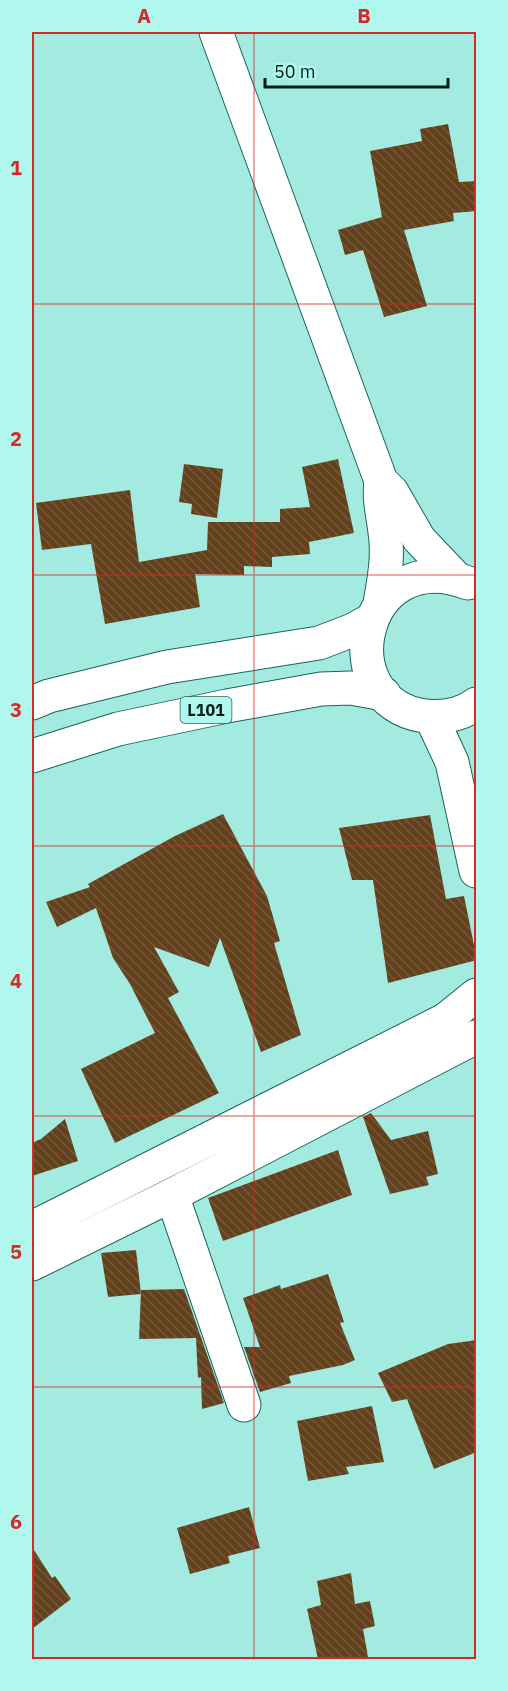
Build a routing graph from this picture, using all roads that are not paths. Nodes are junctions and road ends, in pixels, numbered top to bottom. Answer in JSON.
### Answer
{"nodes":[{"id":1,"x":216,"y":32,"type":"edge"},
{"id":2,"x":381,"y":481,"type":"junction"},
{"id":3,"x":466,"y":583,"type":"edge"},
{"id":4,"x":375,"y":612,"type":"junction"},
{"id":5,"x":384,"y":694,"type":"junction"},
{"id":6,"x":32,"y":703,"type":"edge"},
{"id":7,"x":477,"y":704,"type":"edge"},
{"id":8,"x":431,"y":717,"type":"junction"},
{"id":9,"x":32,"y":756,"type":"edge"},
{"id":10,"x":477,"y":871,"type":"edge"},
{"id":11,"x":477,"y":995,"type":"edge"},
{"id":12,"x":474,"y":1041,"type":"edge"},
{"id":13,"x":172,"y":1195,"type":"junction"},
{"id":14,"x":32,"y":1228,"type":"edge"},
{"id":15,"x":32,"y":1264,"type":"edge"},
{"id":16,"x":244,"y":1405,"type":"dead end"}],
"edges":[{"from":1,"to":2,"type":"main road"},
{"from":2,"to":3,"type":"main road"},
{"from":2,"to":4,"type":"main road"},
{"from":3,"to":4,"type":"main road"},
{"from":4,"to":5,"type":"main road"},
{"from":4,"to":6,"type":"main road"},
{"from":5,"to":8,"type":"main road"},
{"from":5,"to":9,"type":"main road","number":"L101"},
{"from":7,"to":8,"type":"main road"},
{"from":8,"to":10,"type":"main road"},
{"from":11,"to":14,"type":"main road"},
{"from":12,"to":13,"type":"main road"},
{"from":13,"to":15,"type":"main road"},
{"from":13,"to":16,"type":"main road"}]}
